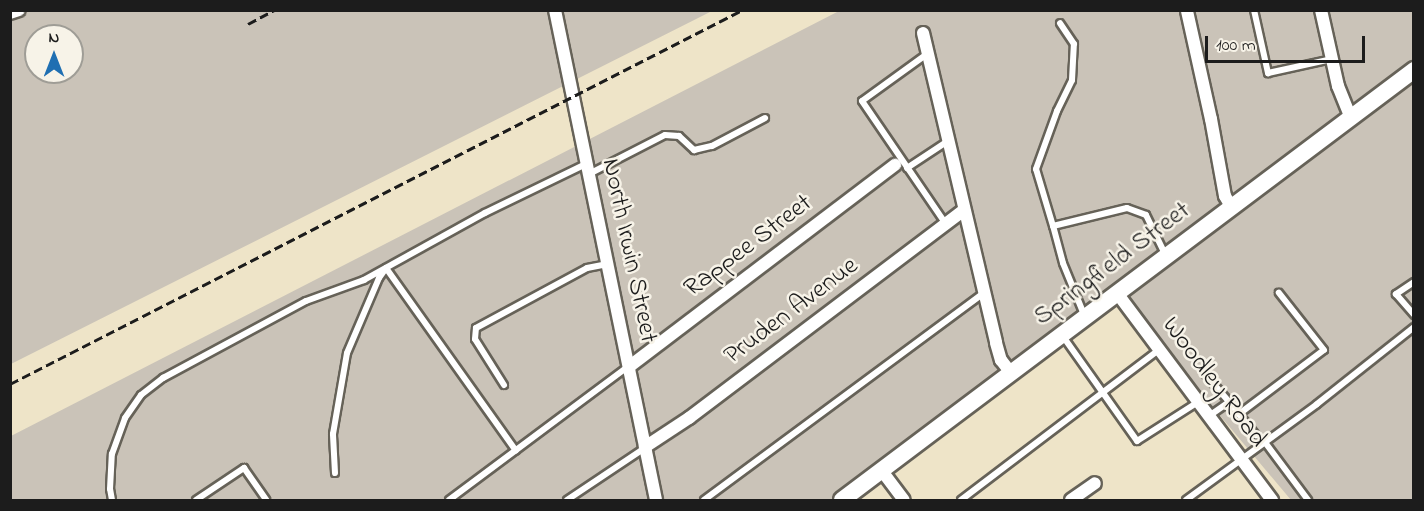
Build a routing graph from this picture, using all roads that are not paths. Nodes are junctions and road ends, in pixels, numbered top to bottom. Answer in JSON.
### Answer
{"nodes":[{"id":1,"x":19,"y":10,"type":"edge"},
{"id":2,"x":555,"y":10,"type":"edge"},
{"id":3,"x":1254,"y":10,"type":"edge"},
{"id":4,"x":1321,"y":10,"type":"edge"},
{"id":5,"x":1187,"y":11,"type":"edge"},
{"id":6,"x":10,"y":13,"type":"edge"},
{"id":7,"x":1060,"y":23,"type":"dead end"},
{"id":8,"x":923,"y":33,"type":"dead end"},
{"id":9,"x":927,"y":54,"type":"junction"},
{"id":10,"x":1332,"y":59,"type":"junction"},
{"id":11,"x":1413,"y":70,"type":"edge"},
{"id":12,"x":765,"y":118,"type":"dead end"},
{"id":13,"x":1351,"y":118,"type":"junction"},
{"id":14,"x":948,"y":141,"type":"junction"},
{"id":15,"x":901,"y":166,"type":"junction"},
{"id":16,"x":588,"y":169,"type":"junction"},
{"id":17,"x":1232,"y":208,"type":"junction"},
{"id":18,"x":964,"y":210,"type":"junction"},
{"id":19,"x":946,"y":224,"type":"junction"},
{"id":20,"x":1053,"y":226,"type":"junction"},
{"id":21,"x":1166,"y":257,"type":"junction"},
{"id":22,"x":608,"y":264,"type":"junction"},
{"id":23,"x":386,"y":267,"type":"junction"},
{"id":24,"x":1413,"y":282,"type":"edge"},
{"id":25,"x":984,"y":292,"type":"junction"},
{"id":26,"x":1117,"y":293,"type":"junction"},
{"id":27,"x":1279,"y":293,"type":"dead end"},
{"id":28,"x":1413,"y":315,"type":"edge"},
{"id":29,"x":1085,"y":318,"type":"junction"},
{"id":30,"x":1413,"y":327,"type":"edge"},
{"id":31,"x":1061,"y":335,"type":"junction"},
{"id":32,"x":1160,"y":349,"type":"junction"},
{"id":33,"x":630,"y":366,"type":"junction"},
{"id":34,"x":1011,"y":373,"type":"junction"},
{"id":35,"x":1206,"y":374,"type":"dead end"},
{"id":36,"x":504,"y":385,"type":"dead end"},
{"id":37,"x":1102,"y":394,"type":"junction"},
{"id":38,"x":1198,"y":402,"type":"junction"},
{"id":39,"x":1229,"y":402,"type":"junction"},
{"id":40,"x":1239,"y":414,"type":"junction"},
{"id":41,"x":1209,"y":416,"type":"junction"},
{"id":42,"x":1256,"y":435,"type":"dead end"},
{"id":43,"x":1264,"y":441,"type":"junction"},
{"id":44,"x":645,"y":447,"type":"junction"},
{"id":45,"x":516,"y":451,"type":"junction"},
{"id":46,"x":1241,"y":458,"type":"junction"},
{"id":47,"x":882,"y":471,"type":"junction"},
{"id":48,"x":335,"y":473,"type":"dead end"},
{"id":49,"x":1095,"y":483,"type":"dead end"},
{"id":50,"x":112,"y":501,"type":"edge"},
{"id":51,"x":196,"y":501,"type":"edge"},
{"id":52,"x":266,"y":501,"type":"edge"},
{"id":53,"x":449,"y":501,"type":"edge"},
{"id":54,"x":567,"y":501,"type":"edge"},
{"id":55,"x":656,"y":501,"type":"edge"},
{"id":56,"x":704,"y":501,"type":"edge"},
{"id":57,"x":842,"y":501,"type":"edge"},
{"id":58,"x":904,"y":501,"type":"edge"},
{"id":59,"x":961,"y":501,"type":"edge"},
{"id":60,"x":1071,"y":501,"type":"edge"},
{"id":61,"x":1186,"y":501,"type":"edge"},
{"id":62,"x":1272,"y":501,"type":"edge"},
{"id":63,"x":1308,"y":501,"type":"edge"}],
"edges":[{"from":1,"to":6,"type":"street"},
{"from":2,"to":16,"type":"street","name":"North Irwin Street"},
{"from":3,"to":10,"type":"lane"},
{"from":4,"to":10,"type":"street"},
{"from":5,"to":17,"type":"street"},
{"from":7,"to":20,"type":"lane"},
{"from":8,"to":9,"type":"street"},
{"from":9,"to":14,"type":"street"},
{"from":9,"to":15,"type":"lane"},
{"from":10,"to":13,"type":"street"},
{"from":11,"to":13,"type":"main road","name":"Springfield Street"},
{"from":12,"to":16,"type":"lane"},
{"from":13,"to":17,"type":"main road","name":"Springfield Street"},
{"from":14,"to":15,"type":"lane"},
{"from":14,"to":18,"type":"street"},
{"from":15,"to":19,"type":"lane"},
{"from":15,"to":33,"type":"street","name":"Rappee Street"},
{"from":16,"to":22,"type":"street","name":"North Irwin Street"},
{"from":16,"to":23,"type":"lane"},
{"from":17,"to":21,"type":"main road","name":"Springfield Street"},
{"from":18,"to":19,"type":"street","name":"Pruden Avenue"},
{"from":18,"to":25,"type":"street"},
{"from":19,"to":44,"type":"street","name":"Pruden Avenue"},
{"from":20,"to":21,"type":"lane"},
{"from":20,"to":29,"type":"lane"},
{"from":21,"to":26,"type":"main road","name":"Springfield Street"},
{"from":22,"to":33,"type":"street","name":"North Irwin Street"},
{"from":22,"to":36,"type":"lane"},
{"from":23,"to":45,"type":"lane"},
{"from":23,"to":48,"type":"lane"},
{"from":23,"to":50,"type":"lane"},
{"from":24,"to":28,"type":"lane"},
{"from":25,"to":34,"type":"street"},
{"from":25,"to":56,"type":"lane"},
{"from":26,"to":29,"type":"main road","name":"Springfield Street"},
{"from":26,"to":32,"type":"street","name":"Woodley Road"},
{"from":27,"to":40,"type":"lane"},
{"from":29,"to":31,"type":"main road","name":"Springfield Street"},
{"from":30,"to":43,"type":"lane"},
{"from":31,"to":34,"type":"main road","name":"Springfield Street"},
{"from":31,"to":37,"type":"lane"},
{"from":32,"to":37,"type":"lane"},
{"from":32,"to":38,"type":"street","name":"Woodley Road"},
{"from":33,"to":44,"type":"street","name":"North Irwin Street"},
{"from":33,"to":45,"type":"lane"},
{"from":34,"to":47,"type":"main road","name":"Springfield Street"},
{"from":35,"to":39,"type":"lane"},
{"from":37,"to":38,"type":"lane"},
{"from":37,"to":59,"type":"lane"},
{"from":38,"to":41,"type":"street","name":"Woodley Road"},
{"from":39,"to":40,"type":"lane"},
{"from":39,"to":41,"type":"lane"},
{"from":40,"to":42,"type":"lane"},
{"from":41,"to":46,"type":"street","name":"Woodley Road"},
{"from":43,"to":46,"type":"lane"},
{"from":43,"to":63,"type":"lane"},
{"from":44,"to":54,"type":"lane"},
{"from":44,"to":55,"type":"street","name":"North Irwin Street"},
{"from":45,"to":53,"type":"lane"},
{"from":46,"to":61,"type":"lane"},
{"from":46,"to":62,"type":"street","name":"Woodley Road"},
{"from":47,"to":57,"type":"main road","name":"Springfield Street"},
{"from":47,"to":58,"type":"street"},
{"from":49,"to":60,"type":"street"},
{"from":51,"to":52,"type":"lane"}]}
